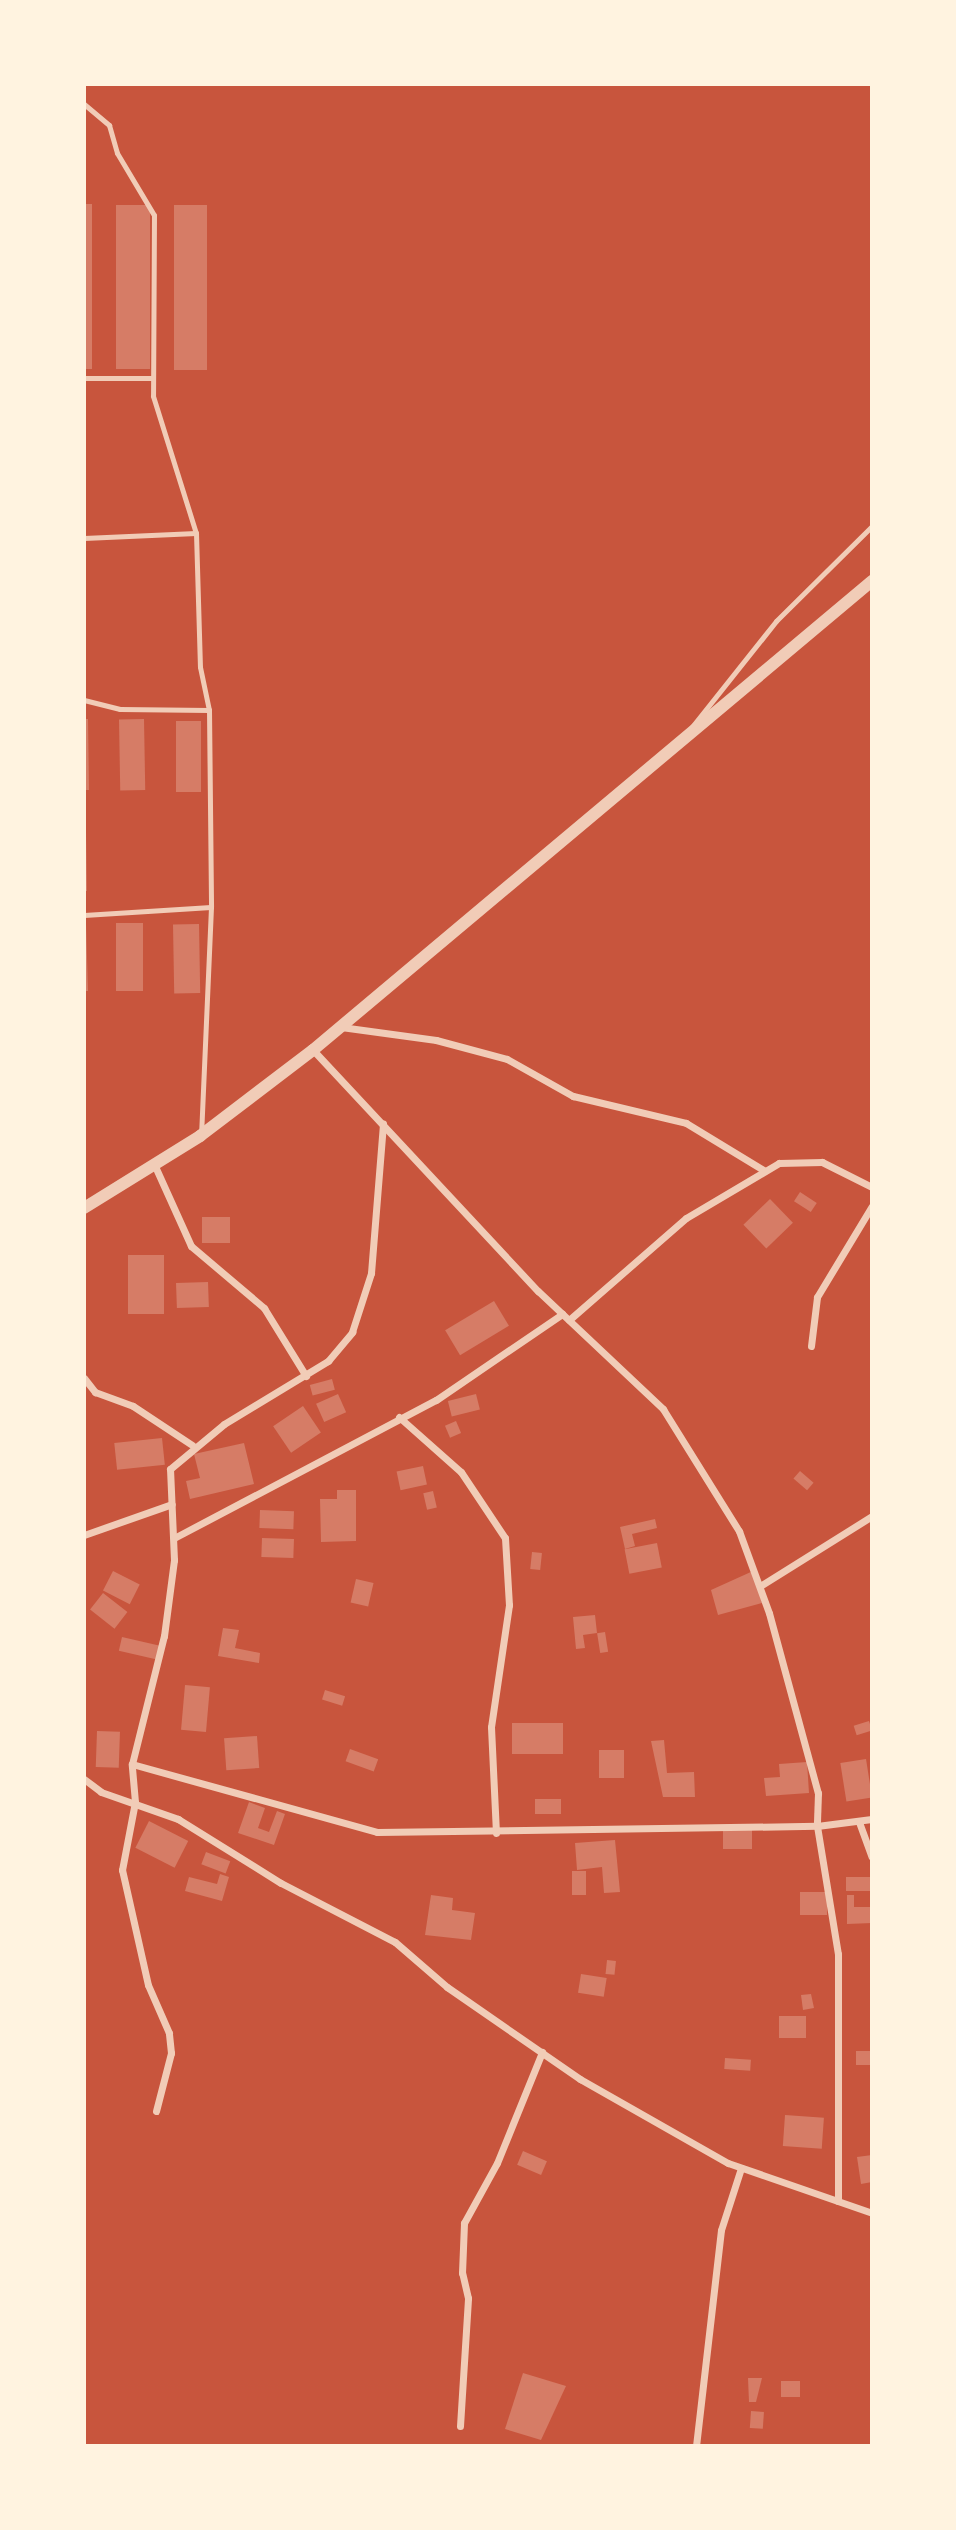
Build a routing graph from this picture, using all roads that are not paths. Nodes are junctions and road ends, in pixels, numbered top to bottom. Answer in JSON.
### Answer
{"nodes":[{"id":1,"x":84,"y":104,"type":"edge"},
{"id":2,"x":84,"y":377,"type":"edge"},
{"id":3,"x":152,"y":378,"type":"junction"},
{"id":4,"x":872,"y":526,"type":"edge"},
{"id":5,"x":196,"y":533,"type":"junction"},
{"id":6,"x":84,"y":538,"type":"edge"},
{"id":7,"x":872,"y":581,"type":"edge"},
{"id":8,"x":84,"y":700,"type":"edge"},
{"id":9,"x":209,"y":710,"type":"junction"},
{"id":10,"x":684,"y":739,"type":"junction"},
{"id":11,"x":211,"y":907,"type":"junction"},
{"id":12,"x":84,"y":915,"type":"edge"},
{"id":13,"x":340,"y":1027,"type":"junction"},
{"id":14,"x":313,"y":1050,"type":"junction"},
{"id":15,"x":383,"y":1123,"type":"junction"},
{"id":16,"x":200,"y":1136,"type":"junction"},
{"id":17,"x":155,"y":1164,"type":"junction"},
{"id":18,"x":765,"y":1171,"type":"junction"},
{"id":19,"x":872,"y":1187,"type":"edge"},
{"id":20,"x":872,"y":1206,"type":"edge"},
{"id":21,"x":84,"y":1208,"type":"edge"},
{"id":22,"x":562,"y":1314,"type":"junction"},
{"id":23,"x":569,"y":1320,"type":"junction"},
{"id":24,"x":811,"y":1346,"type":"dead end"},
{"id":25,"x":306,"y":1376,"type":"junction"},
{"id":26,"x":84,"y":1378,"type":"edge"},
{"id":27,"x":399,"y":1417,"type":"junction"},
{"id":28,"x":192,"y":1446,"type":"junction"},
{"id":29,"x":172,"y":1504,"type":"junction"},
{"id":30,"x":872,"y":1516,"type":"edge"},
{"id":31,"x":84,"y":1535,"type":"edge"},
{"id":32,"x":174,"y":1538,"type":"junction"},
{"id":33,"x":760,"y":1586,"type":"junction"},
{"id":34,"x":132,"y":1764,"type":"junction"},
{"id":35,"x":84,"y":1779,"type":"edge"},
{"id":36,"x":135,"y":1802,"type":"junction"},
{"id":37,"x":872,"y":1819,"type":"edge"},
{"id":38,"x":859,"y":1822,"type":"junction"},
{"id":39,"x":817,"y":1826,"type":"junction"},
{"id":40,"x":496,"y":1833,"type":"junction"},
{"id":41,"x":872,"y":1857,"type":"edge"},
{"id":42,"x":542,"y":2052,"type":"junction"},
{"id":43,"x":156,"y":2111,"type":"dead end"},
{"id":44,"x":741,"y":2168,"type":"junction"},
{"id":45,"x":838,"y":2201,"type":"junction"},
{"id":46,"x":872,"y":2213,"type":"edge"},
{"id":47,"x":460,"y":2426,"type":"dead end"},
{"id":48,"x":696,"y":2446,"type":"edge"}],
"edges":[{"from":1,"to":3,"type":"lane"},
{"from":2,"to":3,"type":"lane"},
{"from":3,"to":5,"type":"lane"},
{"from":4,"to":10,"type":"lane"},
{"from":5,"to":6,"type":"lane"},
{"from":5,"to":9,"type":"lane"},
{"from":7,"to":10,"type":"street"},
{"from":8,"to":9,"type":"lane"},
{"from":9,"to":11,"type":"lane"},
{"from":10,"to":13,"type":"street"},
{"from":11,"to":12,"type":"lane"},
{"from":11,"to":16,"type":"lane"},
{"from":13,"to":14,"type":"street"},
{"from":13,"to":18,"type":"street"},
{"from":14,"to":15,"type":"street"},
{"from":14,"to":16,"type":"street"},
{"from":15,"to":22,"type":"street"},
{"from":15,"to":25,"type":"street"},
{"from":16,"to":17,"type":"street"},
{"from":17,"to":21,"type":"street"},
{"from":17,"to":25,"type":"street"},
{"from":18,"to":19,"type":"street"},
{"from":18,"to":23,"type":"street"},
{"from":20,"to":24,"type":"street"},
{"from":22,"to":23,"type":"street"},
{"from":22,"to":27,"type":"street"},
{"from":23,"to":33,"type":"street"},
{"from":25,"to":28,"type":"street"},
{"from":26,"to":28,"type":"street"},
{"from":27,"to":32,"type":"street"},
{"from":27,"to":40,"type":"street"},
{"from":28,"to":29,"type":"street"},
{"from":29,"to":31,"type":"street"},
{"from":29,"to":32,"type":"street"},
{"from":30,"to":33,"type":"street"},
{"from":32,"to":34,"type":"street"},
{"from":33,"to":39,"type":"street"},
{"from":34,"to":36,"type":"street"},
{"from":34,"to":40,"type":"street"},
{"from":35,"to":36,"type":"street"},
{"from":36,"to":42,"type":"street"},
{"from":36,"to":43,"type":"street"},
{"from":37,"to":38,"type":"street"},
{"from":38,"to":39,"type":"street"},
{"from":38,"to":41,"type":"street"},
{"from":39,"to":40,"type":"street"},
{"from":39,"to":45,"type":"street"},
{"from":42,"to":44,"type":"street"},
{"from":42,"to":47,"type":"street"},
{"from":44,"to":45,"type":"street"},
{"from":44,"to":48,"type":"street"},
{"from":45,"to":46,"type":"street"}]}
